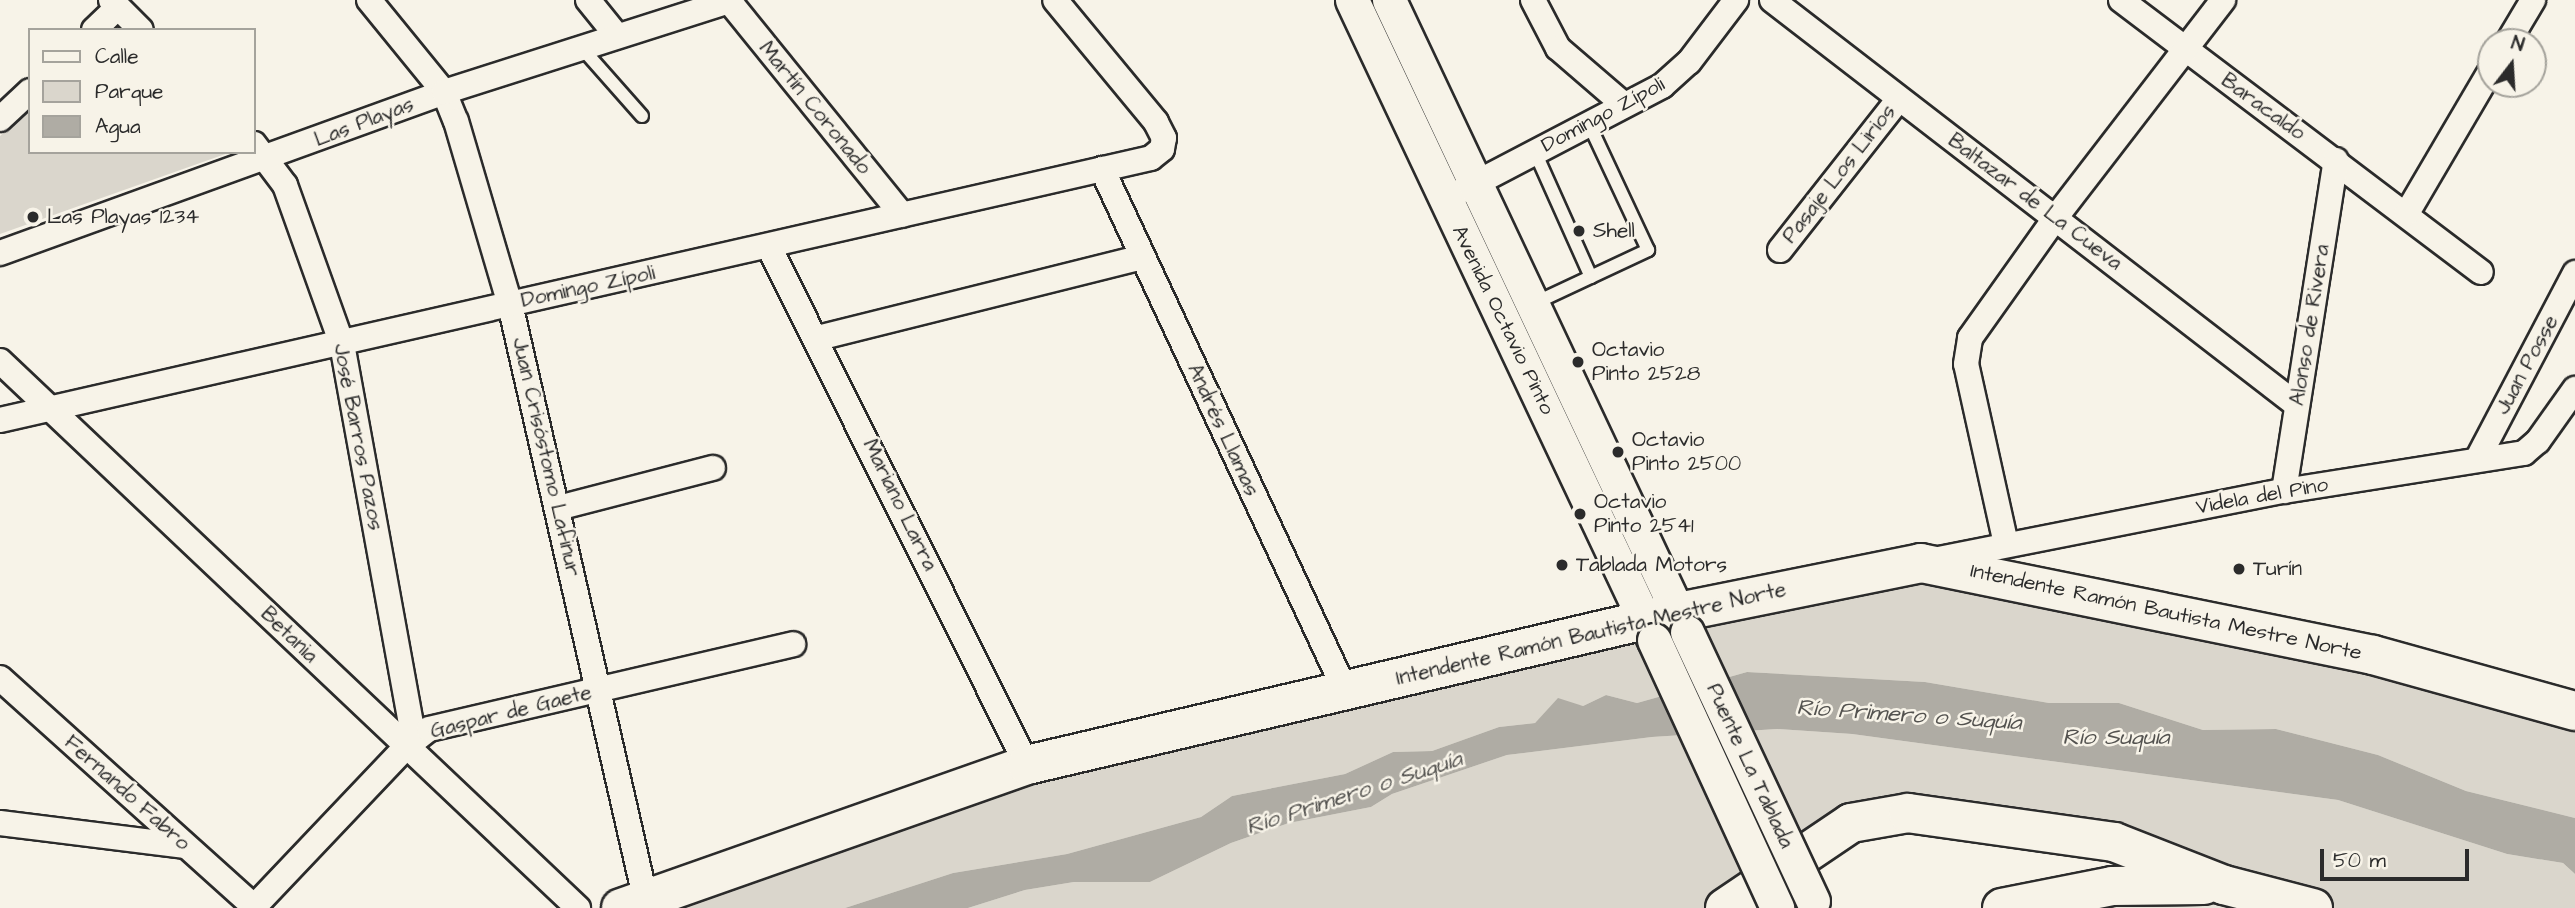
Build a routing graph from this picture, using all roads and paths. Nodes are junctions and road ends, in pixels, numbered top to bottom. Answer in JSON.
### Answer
{"nodes":[{"id":1,"x":369,"y":0,"type":"edge"},
{"id":2,"x":587,"y":0,"type":"edge"},
{"id":3,"x":1055,"y":0,"type":"edge"},
{"id":4,"x":1352,"y":0,"type":"edge"},
{"id":5,"x":1389,"y":0,"type":"edge"},
{"id":6,"x":1533,"y":0,"type":"edge"},
{"id":7,"x":1736,"y":0,"type":"edge"},
{"id":8,"x":1772,"y":0,"type":"edge"},
{"id":9,"x":2121,"y":0,"type":"edge"},
{"id":10,"x":2224,"y":0,"type":"edge"},
{"id":11,"x":2533,"y":0,"type":"edge"},
{"id":12,"x":730,"y":1,"type":"edge"},
{"id":13,"x":114,"y":3,"type":"edge"},
{"id":14,"x":95,"y":28,"type":"edge"},
{"id":15,"x":139,"y":28,"type":"edge"},
{"id":16,"x":2516,"y":28,"type":"edge"},
{"id":17,"x":617,"y":36,"type":"junction"},
{"id":18,"x":581,"y":47,"type":"junction"},
{"id":19,"x":2184,"y":50,"type":"junction"},
{"id":20,"x":444,"y":92,"type":"junction"},
{"id":21,"x":28,"y":93,"type":"edge"},
{"id":22,"x":2477,"y":94,"type":"edge"},
{"id":23,"x":1899,"y":99,"type":"junction"},
{"id":24,"x":1623,"y":104,"type":"junction"},
{"id":25,"x":642,"y":116,"type":"dead end"},
{"id":26,"x":0,"y":119,"type":"edge"},
{"id":27,"x":1589,"y":124,"type":"junction"},
{"id":28,"x":261,"y":151,"type":"edge"},
{"id":29,"x":1535,"y":152,"type":"junction"},
{"id":30,"x":253,"y":154,"type":"edge"},
{"id":31,"x":2336,"y":160,"type":"junction"},
{"id":32,"x":1102,"y":169,"type":"junction"},
{"id":33,"x":1475,"y":184,"type":"junction"},
{"id":34,"x":1445,"y":200,"type":"junction"},
{"id":35,"x":2407,"y":213,"type":"junction"},
{"id":36,"x":902,"y":215,"type":"junction"},
{"id":37,"x":2056,"y":217,"type":"junction"},
{"id":38,"x":769,"y":247,"type":"junction"},
{"id":39,"x":1780,"y":250,"type":"dead end"},
{"id":40,"x":0,"y":253,"type":"edge"},
{"id":41,"x":1142,"y":257,"type":"junction"},
{"id":42,"x":2481,"y":272,"type":"dead end"},
{"id":43,"x":2575,"y":273,"type":"edge"},
{"id":44,"x":1591,"y":277,"type":"junction"},
{"id":45,"x":510,"y":304,"type":"junction"},
{"id":46,"x":1531,"y":305,"type":"junction"},
{"id":47,"x":818,"y":338,"type":"junction"},
{"id":48,"x":342,"y":344,"type":"junction"},
{"id":49,"x":0,"y":361,"type":"edge"},
{"id":50,"x":2575,"y":389,"type":"edge"},
{"id":51,"x":2297,"y":405,"type":"junction"},
{"id":52,"x":54,"y":408,"type":"junction"},
{"id":53,"x":0,"y":420,"type":"edge"},
{"id":54,"x":2478,"y":458,"type":"junction"},
{"id":55,"x":713,"y":468,"type":"dead end"},
{"id":56,"x":2284,"y":491,"type":"junction"},
{"id":57,"x":558,"y":508,"type":"junction"},
{"id":58,"x":2006,"y":544,"type":"junction"},
{"id":59,"x":1922,"y":563,"type":"junction"},
{"id":60,"x":1667,"y":626,"type":"junction"},
{"id":61,"x":793,"y":644,"type":"dead end"},
{"id":62,"x":0,"y":678,"type":"edge"},
{"id":63,"x":599,"y":690,"type":"junction"},
{"id":64,"x":1345,"y":690,"type":"junction"},
{"id":65,"x":2575,"y":711,"type":"edge"},
{"id":66,"x":406,"y":747,"type":"junction"},
{"id":67,"x":1027,"y":765,"type":"junction"},
{"id":68,"x":0,"y":823,"type":"edge"},
{"id":69,"x":184,"y":846,"type":"junction"},
{"id":70,"x":2241,"y":895,"type":"edge"},
{"id":71,"x":1815,"y":904,"type":"edge"},
{"id":72,"x":633,"y":905,"type":"edge"},
{"id":73,"x":254,"y":907,"type":"edge"},
{"id":74,"x":578,"y":908,"type":"edge"},
{"id":75,"x":1725,"y":908,"type":"edge"},
{"id":76,"x":1777,"y":908,"type":"edge"},
{"id":77,"x":2002,"y":908,"type":"edge"},
{"id":78,"x":2313,"y":908,"type":"edge"}],
"edges":[{"from":1,"to":20,"type":"street","name":"Juan Crisóstomo Lafinur"},
{"from":2,"to":17,"type":"street"},
{"from":3,"to":32,"type":"street","name":"Domingo Zípoli"},
{"from":4,"to":34,"type":"main road","name":"Avenida Octavio Pinto"},
{"from":5,"to":33,"type":"main road","name":"Avenida Octavio Pinto"},
{"from":6,"to":24,"type":"street"},
{"from":7,"to":24,"type":"street","name":"Domingo Zípoli"},
{"from":8,"to":23,"type":"street","name":"Baltazar de La Cueva"},
{"from":9,"to":19,"type":"street","name":"Baracaldo"},
{"from":10,"to":19,"type":"street"},
{"from":11,"to":16,"type":"street"},
{"from":12,"to":17,"type":"street","name":"Las Playas"},
{"from":12,"to":36,"type":"street","name":"Martín Coronado"},
{"from":13,"to":14,"type":"street"},
{"from":13,"to":15,"type":"street"},
{"from":17,"to":18,"type":"street","name":"Las Playas"},
{"from":18,"to":20,"type":"street","name":"Las Playas"},
{"from":18,"to":25,"type":"lane"},
{"from":19,"to":31,"type":"street","name":"Baracaldo"},
{"from":19,"to":37,"type":"street"},
{"from":20,"to":28,"type":"street","name":"Las Playas"},
{"from":20,"to":45,"type":"street","name":"Juan Crisóstomo Lafinur"},
{"from":21,"to":26,"type":"street"},
{"from":22,"to":35,"type":"street"},
{"from":23,"to":37,"type":"street","name":"Baltazar de La Cueva"},
{"from":23,"to":39,"type":"street","name":"Pasaje Los Lirios"},
{"from":24,"to":27,"type":"street","name":"Domingo Zípoli"},
{"from":27,"to":29,"type":"street","name":"Domingo Zípoli"},
{"from":27,"to":44,"type":"lane"},
{"from":28,"to":48,"type":"street","name":"José Barros Pazos"},
{"from":29,"to":33,"type":"street","name":"Domingo Zípoli"},
{"from":29,"to":44,"type":"lane"},
{"from":30,"to":40,"type":"street","name":"Las Playas"},
{"from":31,"to":35,"type":"street","name":"Baracaldo"},
{"from":31,"to":51,"type":"street","name":"Alonso de Rivera"},
{"from":32,"to":36,"type":"street","name":"Domingo Zípoli"},
{"from":32,"to":41,"type":"street","name":"Andrés Llamas"},
{"from":33,"to":34,"type":"street","name":"Domingo Zípoli"},
{"from":33,"to":46,"type":"main road","name":"Avenida Octavio Pinto"},
{"from":34,"to":60,"type":"main road","name":"Avenida Octavio Pinto"},
{"from":35,"to":42,"type":"street","name":"Baracaldo"},
{"from":36,"to":38,"type":"street","name":"Domingo Zípoli"},
{"from":37,"to":51,"type":"street","name":"Baltazar de La Cueva"},
{"from":37,"to":58,"type":"street"},
{"from":38,"to":45,"type":"street","name":"Domingo Zípoli"},
{"from":38,"to":47,"type":"street","name":"Mariano Larra"},
{"from":41,"to":47,"type":"street"},
{"from":41,"to":64,"type":"street","name":"Andrés Llamas"},
{"from":43,"to":54,"type":"street","name":"Juan Posse"},
{"from":44,"to":46,"type":"lane"},
{"from":45,"to":48,"type":"street","name":"Domingo Zípoli"},
{"from":45,"to":57,"type":"street","name":"Juan Crisóstomo Lafinur"},
{"from":46,"to":60,"type":"main road","name":"Avenida Octavio Pinto"},
{"from":47,"to":67,"type":"street","name":"Mariano Larra"},
{"from":48,"to":52,"type":"street","name":"Domingo Zípoli"},
{"from":48,"to":66,"type":"street","name":"José Barros Pazos"},
{"from":49,"to":52,"type":"street","name":"Betania"},
{"from":50,"to":54,"type":"street","name":"Videla del Pino"},
{"from":51,"to":56,"type":"street","name":"Alonso de Rivera"},
{"from":52,"to":53,"type":"street","name":"Domingo Zípoli"},
{"from":52,"to":66,"type":"street","name":"Betania"},
{"from":54,"to":56,"type":"street","name":"Videla del Pino"},
{"from":55,"to":57,"type":"street"},
{"from":56,"to":58,"type":"street","name":"Videla del Pino"},
{"from":57,"to":63,"type":"street","name":"Juan Crisóstomo Lafinur"},
{"from":58,"to":59,"type":"street","name":"Videla del Pino"},
{"from":59,"to":60,"type":"main road","name":"Intendente Ramón Bautista Mestre Norte"},
{"from":59,"to":65,"type":"main road","name":"Intendente Ramón Bautista Mestre Norte"},
{"from":60,"to":64,"type":"main road","name":"Intendente Ramón Bautista Mestre Norte"},
{"from":60,"to":71,"type":"main road","name":"Puente La Tablada","bridge":true},
{"from":60,"to":76,"type":"main road","name":"Puente La Tablada","bridge":true},
{"from":61,"to":63,"type":"street","name":"Gaspar de Gaete"},
{"from":62,"to":69,"type":"street","name":"Fernando Fabro"},
{"from":63,"to":66,"type":"street","name":"Gaspar de Gaete"},
{"from":63,"to":72,"type":"street","name":"Juan Crisóstomo Lafinur"},
{"from":64,"to":67,"type":"main road","name":"Intendente Ramón Bautista Mestre Norte"},
{"from":66,"to":73,"type":"street","name":"Gaspar de Gaete"},
{"from":66,"to":74,"type":"street","name":"Betania"},
{"from":67,"to":72,"type":"main road","name":"Intendente Ramón Bautista Mestre Norte"},
{"from":68,"to":69,"type":"street"},
{"from":69,"to":73,"type":"street","name":"Fernando Fabro"},
{"from":70,"to":75,"type":"main road"},
{"from":70,"to":77,"type":"main road"},
{"from":70,"to":78,"type":"main road"}]}
